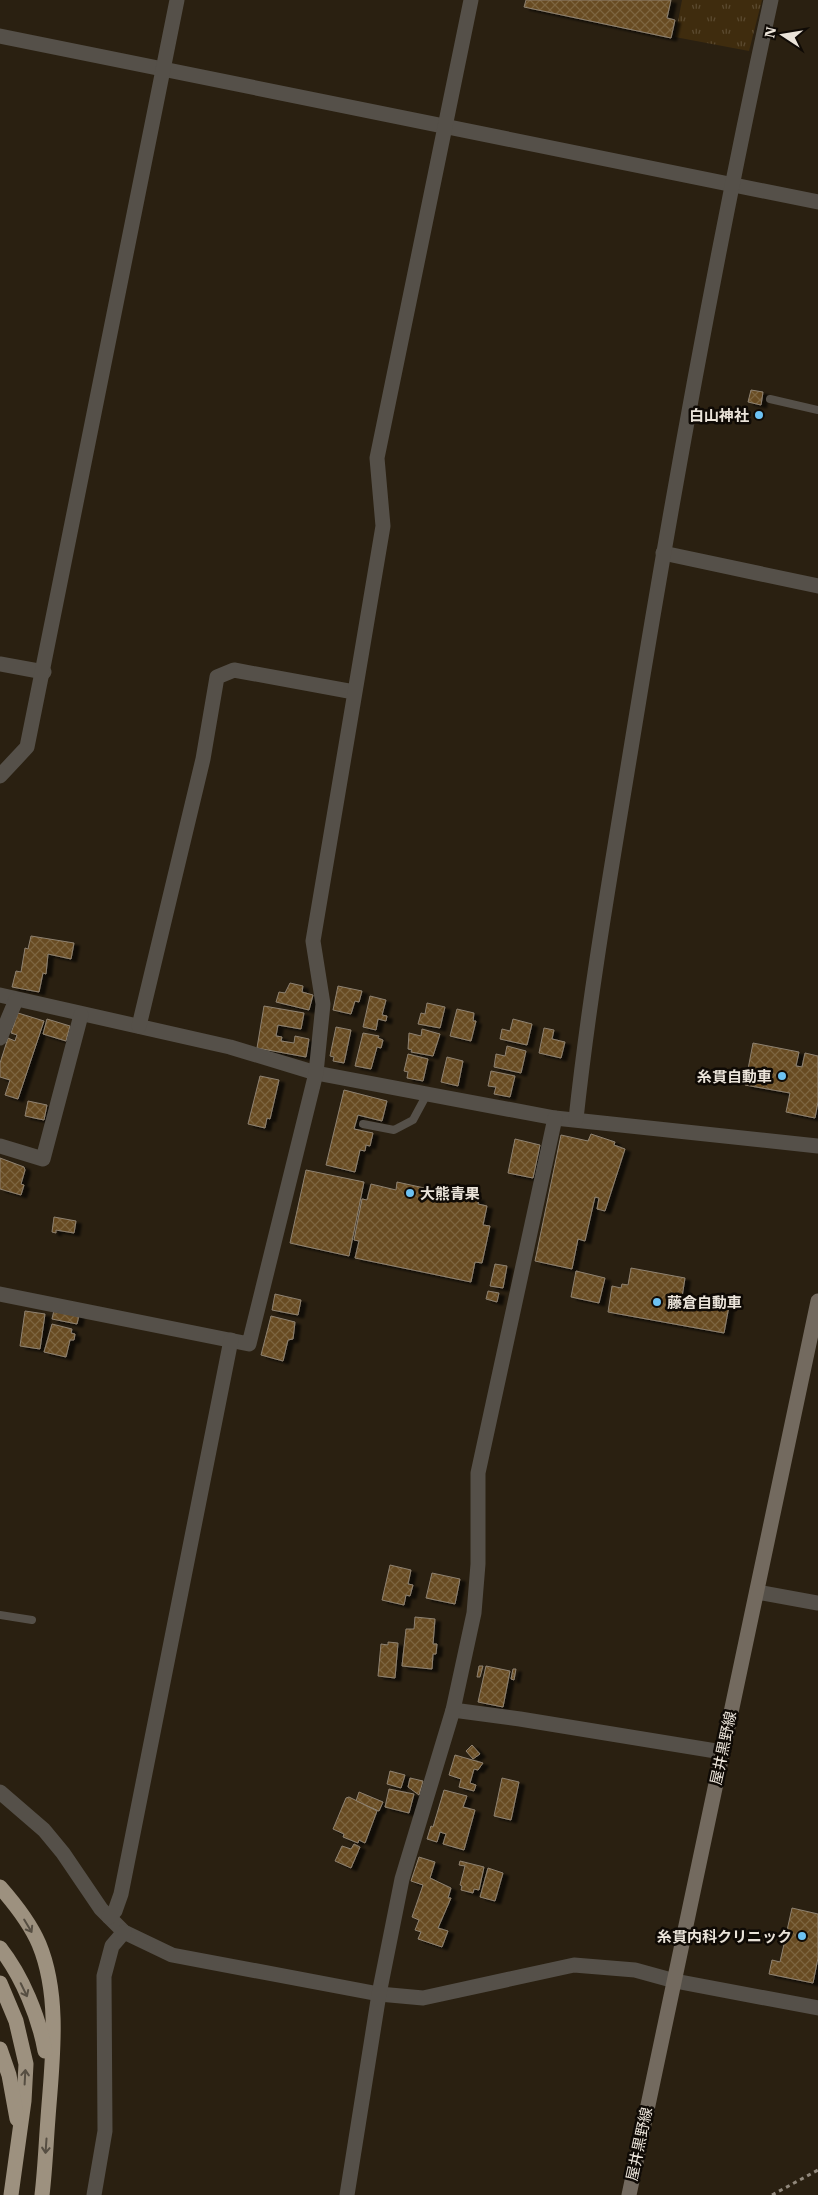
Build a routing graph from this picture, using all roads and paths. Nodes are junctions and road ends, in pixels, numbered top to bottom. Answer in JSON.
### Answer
{"nodes":[{"id":1,"x":177,"y":0,"type":"edge"},
{"id":2,"x":471,"y":0,"type":"edge"},
{"id":3,"x":771,"y":0,"type":"edge"},
{"id":4,"x":0,"y":36,"type":"edge"},
{"id":5,"x":164,"y":70,"type":"junction"},
{"id":6,"x":444,"y":127,"type":"junction"},
{"id":7,"x":730,"y":184,"type":"junction"},
{"id":8,"x":818,"y":202,"type":"edge"},
{"id":9,"x":770,"y":399,"type":"dead end"},
{"id":10,"x":818,"y":410,"type":"edge"},
{"id":11,"x":663,"y":553,"type":"junction"},
{"id":12,"x":818,"y":586,"type":"edge"},
{"id":13,"x":0,"y":664,"type":"edge"},
{"id":14,"x":44,"y":672,"type":"junction"},
{"id":15,"x":354,"y":692,"type":"junction"},
{"id":16,"x":0,"y":776,"type":"edge"},
{"id":17,"x":0,"y":996,"type":"edge"},
{"id":18,"x":16,"y":1000,"type":"junction"},
{"id":19,"x":81,"y":1015,"type":"junction"},
{"id":20,"x":139,"y":1026,"type":"junction"},
{"id":21,"x":0,"y":1038,"type":"edge"},
{"id":22,"x":316,"y":1073,"type":"junction"},
{"id":23,"x":427,"y":1094,"type":"junction"},
{"id":24,"x":555,"y":1118,"type":"junction"},
{"id":25,"x":576,"y":1119,"type":"junction"},
{"id":26,"x":363,"y":1124,"type":"dead end"},
{"id":27,"x":0,"y":1146,"type":"edge"},
{"id":28,"x":818,"y":1146,"type":"edge"},
{"id":29,"x":0,"y":1294,"type":"edge"},
{"id":30,"x":818,"y":1301,"type":"edge"},
{"id":31,"x":231,"y":1340,"type":"junction"},
{"id":32,"x":756,"y":1592,"type":"junction"},
{"id":33,"x":818,"y":1603,"type":"edge"},
{"id":34,"x":0,"y":1615,"type":"edge"},
{"id":35,"x":32,"y":1620,"type":"dead end"},
{"id":36,"x":453,"y":1710,"type":"junction"},
{"id":37,"x":722,"y":1752,"type":"junction"},
{"id":38,"x":0,"y":1792,"type":"edge"},
{"id":39,"x":0,"y":1887,"type":"edge"},
{"id":40,"x":109,"y":1917,"type":"junction"},
{"id":41,"x":124,"y":1932,"type":"junction"},
{"id":42,"x":0,"y":1948,"type":"edge"},
{"id":43,"x":675,"y":1981,"type":"junction"},
{"id":44,"x":0,"y":1983,"type":"edge"},
{"id":45,"x":380,"y":1994,"type":"junction"},
{"id":46,"x":818,"y":2008,"type":"edge"},
{"id":47,"x":0,"y":2049,"type":"edge"},
{"id":48,"x":51,"y":2080,"type":"junction"},
{"id":49,"x":16,"y":2154,"type":"junction"},
{"id":50,"x":818,"y":2170,"type":"edge"},
{"id":51,"x":11,"y":2195,"type":"edge"},
{"id":52,"x":42,"y":2195,"type":"edge"},
{"id":53,"x":94,"y":2195,"type":"edge"},
{"id":54,"x":347,"y":2195,"type":"edge"},
{"id":55,"x":629,"y":2195,"type":"edge"},
{"id":56,"x":772,"y":2195,"type":"edge"}],
"edges":[{"from":1,"to":5,"type":"street"},
{"from":2,"to":6,"type":"street"},
{"from":3,"to":7,"type":"street"},
{"from":4,"to":5,"type":"street"},
{"from":5,"to":6,"type":"street"},
{"from":5,"to":14,"type":"street"},
{"from":6,"to":7,"type":"street"},
{"from":6,"to":15,"type":"street"},
{"from":7,"to":8,"type":"street"},
{"from":7,"to":11,"type":"street"},
{"from":9,"to":10,"type":"lane"},
{"from":11,"to":12,"type":"street"},
{"from":11,"to":25,"type":"street"},
{"from":13,"to":14,"type":"street"},
{"from":14,"to":16,"type":"street"},
{"from":15,"to":20,"type":"street"},
{"from":15,"to":22,"type":"street"},
{"from":17,"to":18,"type":"street"},
{"from":18,"to":19,"type":"street"},
{"from":18,"to":21,"type":"street"},
{"from":19,"to":20,"type":"street"},
{"from":19,"to":27,"type":"street"},
{"from":20,"to":22,"type":"street"},
{"from":22,"to":23,"type":"street"},
{"from":22,"to":31,"type":"street"},
{"from":23,"to":24,"type":"street"},
{"from":23,"to":26,"type":"lane"},
{"from":24,"to":25,"type":"street"},
{"from":24,"to":36,"type":"street"},
{"from":25,"to":28,"type":"street"},
{"from":29,"to":31,"type":"street"},
{"from":30,"to":32,"type":"main road","name":"屋井黒野線"},
{"from":31,"to":40,"type":"street"},
{"from":32,"to":33,"type":"street"},
{"from":32,"to":37,"type":"main road","name":"屋井黒野線"},
{"from":34,"to":35,"type":"lane"},
{"from":36,"to":37,"type":"street"},
{"from":36,"to":45,"type":"street"},
{"from":37,"to":43,"type":"main road","name":"屋井黒野線"},
{"from":38,"to":40,"type":"street"},
{"from":39,"to":48,"type":"highway","one_way":true},
{"from":40,"to":41,"type":"street"},
{"from":41,"to":45,"type":"street"},
{"from":41,"to":53,"type":"street"},
{"from":42,"to":48,"type":"highway","one_way":true},
{"from":43,"to":45,"type":"street"},
{"from":43,"to":46,"type":"street"},
{"from":43,"to":55,"type":"main road","name":"屋井黒野線"},
{"from":49,"to":44,"type":"highway","one_way":true},
{"from":45,"to":54,"type":"street"},
{"from":47,"to":49,"type":"highway"},
{"from":48,"to":52,"type":"highway","one_way":true},
{"from":49,"to":51,"type":"highway"},
{"from":50,"to":56,"type":"path"}]}
